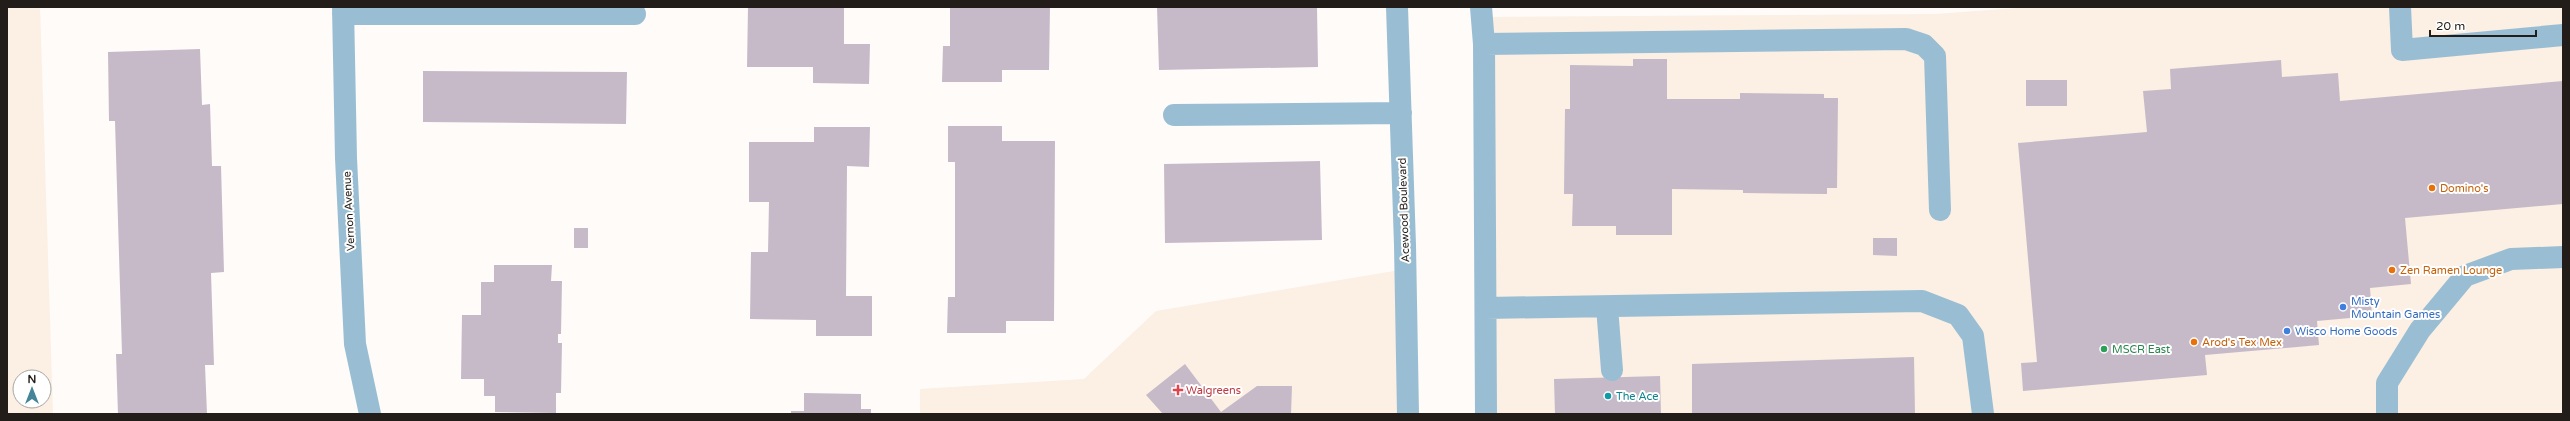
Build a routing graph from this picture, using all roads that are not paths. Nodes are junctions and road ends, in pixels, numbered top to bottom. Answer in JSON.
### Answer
{"nodes":[{"id":1,"x":1397,"y":7,"type":"edge"},
{"id":2,"x":1481,"y":7,"type":"edge"},
{"id":3,"x":2400,"y":7,"type":"edge"},
{"id":4,"x":343,"y":10,"type":"edge"},
{"id":5,"x":635,"y":14,"type":"dead end"},
{"id":6,"x":2563,"y":35,"type":"edge"},
{"id":7,"x":1484,"y":44,"type":"junction"},
{"id":8,"x":1401,"y":113,"type":"junction"},
{"id":9,"x":1174,"y":115,"type":"dead end"},
{"id":10,"x":1940,"y":210,"type":"dead end"},
{"id":11,"x":2563,"y":257,"type":"edge"},
{"id":12,"x":1607,"y":307,"type":"junction"},
{"id":13,"x":1486,"y":308,"type":"junction"},
{"id":14,"x":1612,"y":370,"type":"dead end"},
{"id":15,"x":370,"y":414,"type":"edge"},
{"id":16,"x":1408,"y":414,"type":"edge"},
{"id":17,"x":1486,"y":414,"type":"edge"},
{"id":18,"x":1983,"y":414,"type":"edge"},
{"id":19,"x":2387,"y":414,"type":"edge"}],
"edges":[{"from":1,"to":8,"type":"street","name":"Acewood Boulevard"},
{"from":2,"to":7,"type":"street"},
{"from":3,"to":6,"type":"street"},
{"from":4,"to":5,"type":"street"},
{"from":4,"to":15,"type":"street","name":"Vernon Avenue"},
{"from":7,"to":10,"type":"street"},
{"from":7,"to":13,"type":"street"},
{"from":8,"to":9,"type":"street"},
{"from":8,"to":16,"type":"street","name":"Acewood Boulevard"},
{"from":11,"to":19,"type":"street"},
{"from":12,"to":13,"type":"street"},
{"from":12,"to":14,"type":"street"},
{"from":12,"to":18,"type":"street"},
{"from":13,"to":17,"type":"street"}]}
